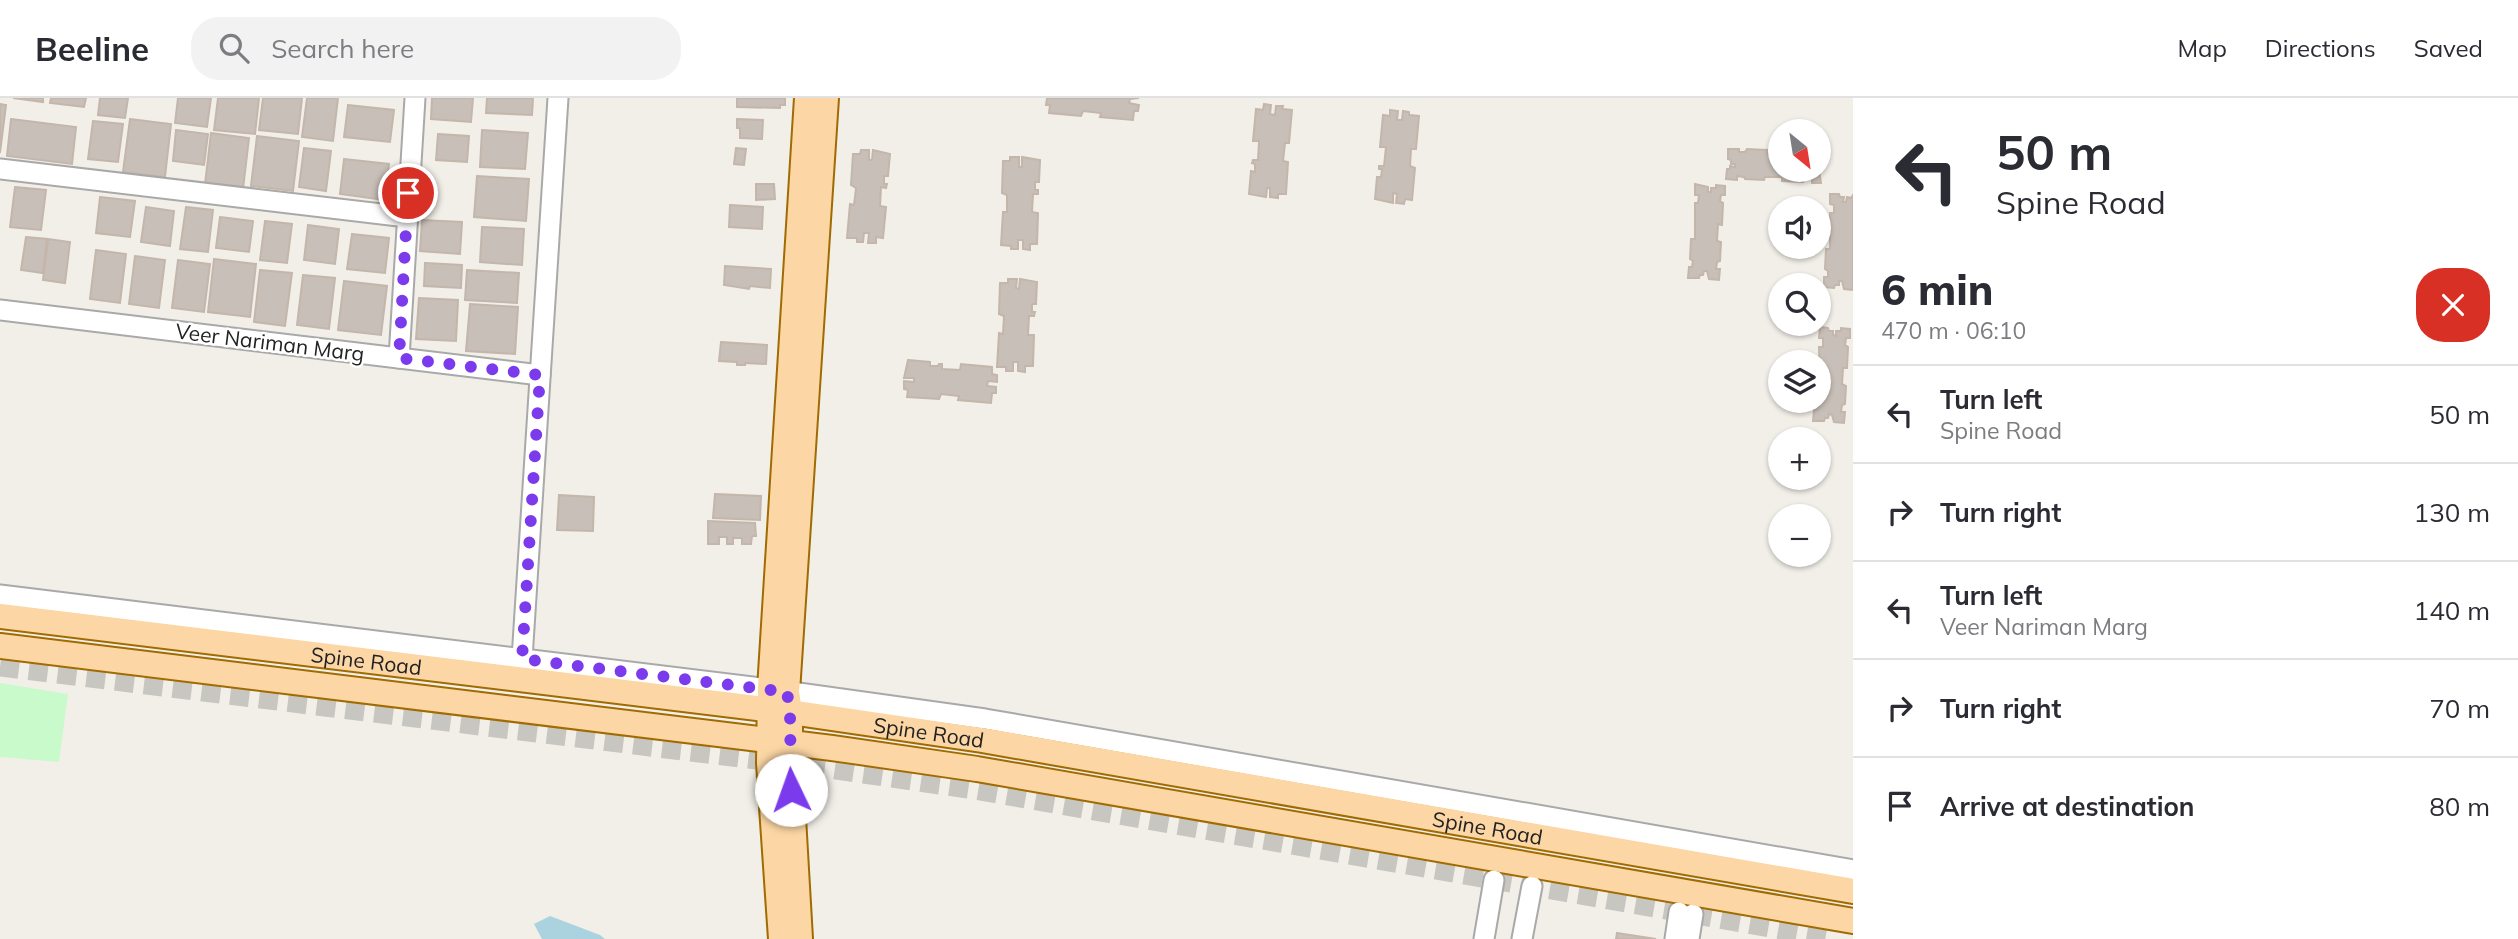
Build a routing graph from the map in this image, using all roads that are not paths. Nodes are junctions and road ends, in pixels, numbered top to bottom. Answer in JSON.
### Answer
{"nodes":[{"id":1,"x":415,"y":98,"type":"edge"},
{"id":2,"x":558,"y":98,"type":"edge"},
{"id":3,"x":807,"y":98,"type":"edge"},
{"id":4,"x":825,"y":98,"type":"edge"},
{"id":5,"x":0,"y":169,"type":"edge"},
{"id":6,"x":407,"y":217,"type":"junction"},
{"id":7,"x":0,"y":310,"type":"edge"},
{"id":8,"x":399,"y":358,"type":"junction"},
{"id":9,"x":540,"y":375,"type":"junction"},
{"id":10,"x":0,"y":595,"type":"edge"},
{"id":11,"x":0,"y":617,"type":"edge"},
{"id":12,"x":0,"y":646,"type":"edge"},
{"id":13,"x":522,"y":659,"type":"junction"},
{"id":14,"x":779,"y":701,"type":"junction"},
{"id":15,"x":779,"y":741,"type":"junction"},
{"id":16,"x":1853,"y":870,"type":"edge"},
{"id":17,"x":1494,"y":880,"type":"dead end"},
{"id":18,"x":1532,"y":886,"type":"dead end"},
{"id":19,"x":1853,"y":891,"type":"edge"},
{"id":20,"x":1853,"y":921,"type":"edge"},
{"id":21,"x":781,"y":939,"type":"edge"},
{"id":22,"x":800,"y":939,"type":"edge"},
{"id":23,"x":1484,"y":939,"type":"edge"},
{"id":24,"x":1522,"y":939,"type":"edge"},
{"id":25,"x":1675,"y":939,"type":"edge"},
{"id":26,"x":1689,"y":939,"type":"edge"}],
"edges":[{"from":1,"to":6,"type":"street"},
{"from":2,"to":9,"type":"street"},
{"from":3,"to":14,"type":"main road"},
{"from":4,"to":14,"type":"main road"},
{"from":5,"to":6,"type":"street"},
{"from":6,"to":8,"type":"street"},
{"from":7,"to":8,"type":"street","name":"Veer Nariman Marg"},
{"from":8,"to":9,"type":"street","name":"Veer Nariman Marg"},
{"from":9,"to":13,"type":"street"},
{"from":10,"to":13,"type":"street","name":"Spine Road"},
{"from":11,"to":14,"type":"main road","name":"Spine Road"},
{"from":12,"to":15,"type":"main road","name":"Spine Road"},
{"from":13,"to":14,"type":"street","name":"Spine Road"},
{"from":14,"to":15,"type":"main road"},
{"from":14,"to":16,"type":"street","name":"Spine Road"},
{"from":14,"to":19,"type":"main road","name":"Spine Road"},
{"from":15,"to":20,"type":"main road","name":"Spine Road"},
{"from":15,"to":21,"type":"main road"},
{"from":15,"to":22,"type":"main road"},
{"from":17,"to":23,"type":"street"},
{"from":18,"to":24,"type":"street"},
{"from":25,"to":26,"type":"street"}]}
